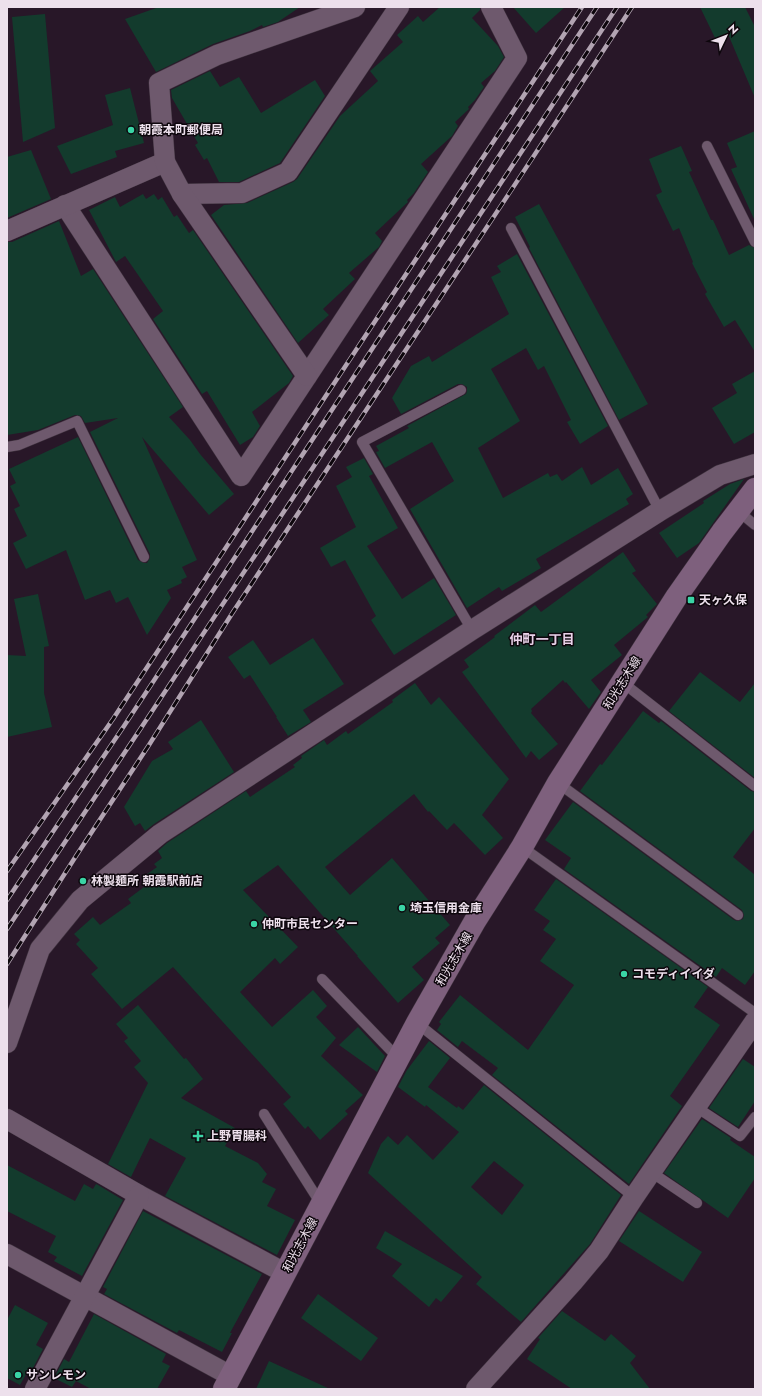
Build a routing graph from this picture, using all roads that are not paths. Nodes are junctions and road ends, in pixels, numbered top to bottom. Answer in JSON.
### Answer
{"nodes":[{"id":1,"x":355,"y":7,"type":"edge"},
{"id":2,"x":398,"y":7,"type":"edge"},
{"id":3,"x":491,"y":7,"type":"edge"},
{"id":4,"x":707,"y":146,"type":"dead end"},
{"id":5,"x":165,"y":162,"type":"junction"},
{"id":6,"x":182,"y":194,"type":"junction"},
{"id":7,"x":65,"y":205,"type":"junction"},
{"id":8,"x":511,"y":228,"type":"dead end"},
{"id":9,"x":7,"y":231,"type":"edge"},
{"id":10,"x":755,"y":242,"type":"edge"},
{"id":11,"x":307,"y":376,"type":"junction"},
{"id":12,"x":461,"y":390,"type":"dead end"},
{"id":13,"x":7,"y":447,"type":"edge"},
{"id":14,"x":755,"y":464,"type":"edge"},
{"id":15,"x":755,"y":489,"type":"edge"},
{"id":16,"x":660,"y":511,"type":"junction"},
{"id":17,"x":738,"y":511,"type":"junction"},
{"id":18,"x":755,"y":525,"type":"edge"},
{"id":19,"x":144,"y":557,"type":"dead end"},
{"id":20,"x":472,"y":630,"type":"junction"},
{"id":21,"x":622,"y":682,"type":"junction"},
{"id":22,"x":558,"y":783,"type":"junction"},
{"id":23,"x":755,"y":786,"type":"edge"},
{"id":24,"x":522,"y":846,"type":"junction"},
{"id":25,"x":738,"y":915,"type":"dead end"},
{"id":26,"x":322,"y":979,"type":"dead end"},
{"id":27,"x":755,"y":1013,"type":"edge"},
{"id":28,"x":755,"y":1021,"type":"edge"},
{"id":29,"x":417,"y":1023,"type":"junction"},
{"id":30,"x":7,"y":1043,"type":"edge"},
{"id":31,"x":399,"y":1059,"type":"junction"},
{"id":32,"x":696,"y":1107,"type":"junction"},
{"id":33,"x":264,"y":1114,"type":"dead end"},
{"id":34,"x":755,"y":1117,"type":"edge"},
{"id":35,"x":7,"y":1119,"type":"edge"},
{"id":36,"x":651,"y":1172,"type":"junction"},
{"id":37,"x":139,"y":1195,"type":"junction"},
{"id":38,"x":634,"y":1197,"type":"junction"},
{"id":39,"x":697,"y":1203,"type":"dead end"},
{"id":40,"x":321,"y":1204,"type":"junction"},
{"id":41,"x":7,"y":1254,"type":"edge"},
{"id":42,"x":285,"y":1273,"type":"junction"},
{"id":43,"x":84,"y":1296,"type":"junction"},
{"id":44,"x":227,"y":1383,"type":"edge"},
{"id":45,"x":35,"y":1389,"type":"edge"},
{"id":46,"x":476,"y":1389,"type":"edge"}],
"edges":[{"from":1,"to":5,"type":"street"},
{"from":2,"to":6,"type":"street"},
{"from":3,"to":11,"type":"street"},
{"from":4,"to":10,"type":"lane"},
{"from":5,"to":6,"type":"street"},
{"from":5,"to":7,"type":"street"},
{"from":6,"to":11,"type":"street"},
{"from":7,"to":9,"type":"street"},
{"from":7,"to":11,"type":"street"},
{"from":8,"to":16,"type":"lane"},
{"from":12,"to":20,"type":"lane"},
{"from":13,"to":19,"type":"lane"},
{"from":14,"to":16,"type":"street"},
{"from":15,"to":17,"type":"main road","name":"和光志木線"},
{"from":16,"to":20,"type":"street"},
{"from":17,"to":18,"type":"lane"},
{"from":17,"to":21,"type":"main road","name":"和光志木線"},
{"from":20,"to":30,"type":"street"},
{"from":21,"to":22,"type":"main road","name":"和光志木線"},
{"from":21,"to":23,"type":"lane"},
{"from":22,"to":24,"type":"main road","name":"和光志木線"},
{"from":22,"to":25,"type":"lane"},
{"from":24,"to":27,"type":"lane"},
{"from":24,"to":29,"type":"main road","name":"和光志木線"},
{"from":26,"to":31,"type":"lane"},
{"from":28,"to":32,"type":"street"},
{"from":29,"to":31,"type":"main road","name":"和光志木線"},
{"from":29,"to":38,"type":"lane"},
{"from":31,"to":40,"type":"main road","name":"和光志木線"},
{"from":32,"to":34,"type":"lane"},
{"from":32,"to":36,"type":"street"},
{"from":33,"to":40,"type":"lane"},
{"from":35,"to":37,"type":"street"},
{"from":36,"to":38,"type":"street"},
{"from":36,"to":39,"type":"lane"},
{"from":37,"to":42,"type":"street"},
{"from":37,"to":43,"type":"street"},
{"from":38,"to":46,"type":"street"},
{"from":40,"to":42,"type":"main road","name":"和光志木線"},
{"from":41,"to":43,"type":"street"},
{"from":42,"to":44,"type":"main road","name":"和光志木線"},
{"from":43,"to":44,"type":"street"},
{"from":43,"to":45,"type":"street"}]}
